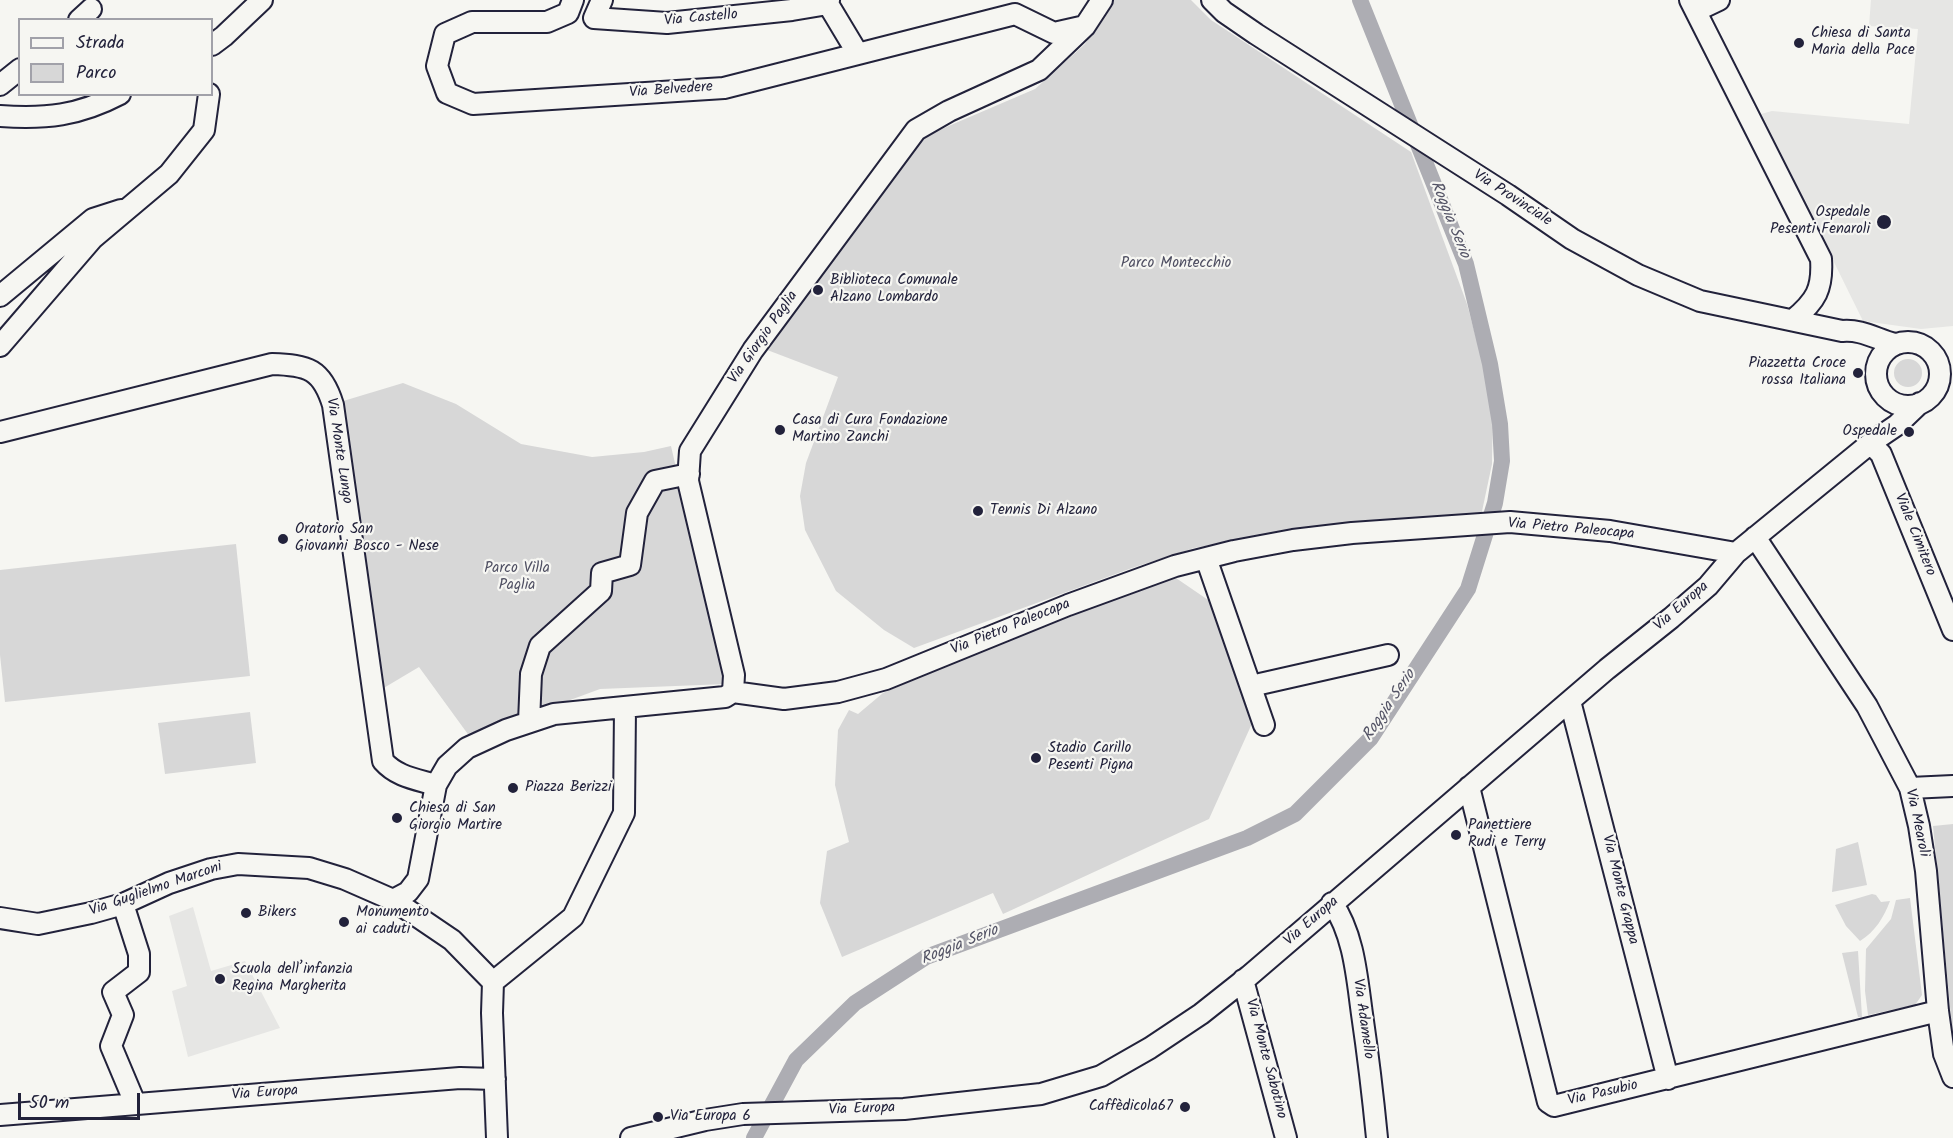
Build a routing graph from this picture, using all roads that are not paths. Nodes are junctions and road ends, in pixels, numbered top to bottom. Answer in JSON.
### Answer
{"nodes":[{"id":1,"x":262,"y":0,"type":"edge"},
{"id":2,"x":573,"y":0,"type":"edge"},
{"id":3,"x":602,"y":0,"type":"edge"},
{"id":4,"x":1102,"y":0,"type":"edge"},
{"id":5,"x":1212,"y":0,"type":"edge"},
{"id":6,"x":1719,"y":0,"type":"edge"},
{"id":7,"x":829,"y":2,"type":"edge"},
{"id":8,"x":1693,"y":5,"type":"edge"},
{"id":9,"x":1085,"y":27,"type":"junction"},
{"id":10,"x":213,"y":44,"type":"edge"},
{"id":11,"x":858,"y":54,"type":"junction"},
{"id":12,"x":18,"y":71,"type":"edge"},
{"id":13,"x":0,"y":86,"type":"edge"},
{"id":14,"x":115,"y":96,"type":"edge"},
{"id":15,"x":209,"y":96,"type":"edge"},
{"id":16,"x":3,"y":122,"type":"edge"},
{"id":17,"x":129,"y":208,"type":"junction"},
{"id":18,"x":0,"y":296,"type":"edge"},
{"id":19,"x":1793,"y":320,"type":"junction"},
{"id":20,"x":1842,"y":331,"type":"junction"},
{"id":21,"x":1895,"y":345,"type":"junction"},
{"id":22,"x":0,"y":346,"type":"edge"},
{"id":23,"x":1929,"y":350,"type":"junction"},
{"id":24,"x":1953,"y":354,"type":"edge"},
{"id":25,"x":1877,"y":366,"type":"junction"},
{"id":26,"x":1953,"y":372,"type":"edge"},
{"id":27,"x":1936,"y":387,"type":"junction"},
{"id":28,"x":1882,"y":393,"type":"junction"},
{"id":29,"x":1920,"y":403,"type":"junction"},
{"id":30,"x":0,"y":432,"type":"edge"},
{"id":31,"x":1871,"y":443,"type":"junction"},
{"id":32,"x":688,"y":474,"type":"junction"},
{"id":33,"x":1755,"y":537,"type":"junction"},
{"id":34,"x":1736,"y":553,"type":"junction"},
{"id":35,"x":1206,"y":558,"type":"junction"},
{"id":36,"x":1953,"y":630,"type":"edge"},
{"id":37,"x":1388,"y":655,"type":"dead end"},
{"id":38,"x":1251,"y":686,"type":"junction"},
{"id":39,"x":733,"y":692,"type":"junction"},
{"id":40,"x":1570,"y":701,"type":"junction"},
{"id":41,"x":625,"y":708,"type":"junction"},
{"id":42,"x":529,"y":722,"type":"junction"},
{"id":43,"x":1264,"y":725,"type":"dead end"},
{"id":44,"x":436,"y":784,"type":"junction"},
{"id":45,"x":1953,"y":786,"type":"edge"},
{"id":46,"x":1469,"y":787,"type":"junction"},
{"id":47,"x":1910,"y":788,"type":"junction"},
{"id":48,"x":393,"y":900,"type":"junction"},
{"id":49,"x":1332,"y":903,"type":"junction"},
{"id":50,"x":123,"y":904,"type":"junction"},
{"id":51,"x":0,"y":918,"type":"edge"},
{"id":52,"x":1243,"y":980,"type":"junction"},
{"id":53,"x":493,"y":982,"type":"junction"},
{"id":54,"x":1938,"y":1011,"type":"junction"},
{"id":55,"x":1953,"y":1077,"type":"edge"},
{"id":56,"x":495,"y":1079,"type":"junction"},
{"id":57,"x":1668,"y":1079,"type":"junction"},
{"id":58,"x":135,"y":1103,"type":"junction"},
{"id":59,"x":0,"y":1115,"type":"edge"},
{"id":60,"x":497,"y":1138,"type":"edge"},
{"id":61,"x":631,"y":1138,"type":"edge"},
{"id":62,"x":1286,"y":1138,"type":"edge"},
{"id":63,"x":1377,"y":1138,"type":"edge"}],
"edges":[{"from":1,"to":10,"type":"street"},
{"from":2,"to":11,"type":"street","name":"Via Belvedere"},
{"from":3,"to":7,"type":"street","name":"Via Castello"},
{"from":4,"to":9,"type":"street","name":"Via Giorgio Paglia"},
{"from":5,"to":19,"type":"street","name":"Via Provinciale"},
{"from":6,"to":8,"type":"street"},
{"from":7,"to":11,"type":"street","name":"Via Castello"},
{"from":8,"to":19,"type":"street"},
{"from":9,"to":11,"type":"street","name":"Via Belvedere"},
{"from":9,"to":32,"type":"street","name":"Via Giorgio Paglia"},
{"from":12,"to":13,"type":"street"},
{"from":14,"to":16,"type":"street"},
{"from":15,"to":17,"type":"street"},
{"from":17,"to":18,"type":"street"},
{"from":17,"to":22,"type":"street"},
{"from":19,"to":20,"type":"street","name":"Via Provinciale"},
{"from":20,"to":21,"type":"street","name":"Via Provinciale"},
{"from":20,"to":25,"type":"street","name":"Via Provinciale"},
{"from":21,"to":23,"type":"street"},
{"from":21,"to":25,"type":"street"},
{"from":23,"to":24,"type":"street"},
{"from":23,"to":27,"type":"street"},
{"from":25,"to":28,"type":"street"},
{"from":26,"to":27,"type":"street"},
{"from":27,"to":29,"type":"street"},
{"from":28,"to":29,"type":"street"},
{"from":28,"to":31,"type":"street","name":"Via Europa"},
{"from":29,"to":31,"type":"street","name":"Via Europa"},
{"from":30,"to":44,"type":"street","name":"Via Monte Lungo"},
{"from":31,"to":33,"type":"street","name":"Via Europa"},
{"from":31,"to":36,"type":"street","name":"Viale Cimitero"},
{"from":32,"to":39,"type":"street","name":"Via Giorgio Paglia"},
{"from":32,"to":42,"type":"street"},
{"from":33,"to":34,"type":"street","name":"Via Europa"},
{"from":33,"to":47,"type":"street","name":"Via Mearoli"},
{"from":34,"to":35,"type":"street","name":"Via Pietro Paleocapa"},
{"from":34,"to":40,"type":"street","name":"Via Europa"},
{"from":35,"to":38,"type":"street"},
{"from":35,"to":39,"type":"street","name":"Via Pietro Paleocapa"},
{"from":37,"to":38,"type":"street"},
{"from":38,"to":43,"type":"street"},
{"from":39,"to":41,"type":"street","name":"Via Pietro Paleocapa"},
{"from":40,"to":46,"type":"street","name":"Via Europa"},
{"from":40,"to":57,"type":"street","name":"Via Monte Grappa"},
{"from":41,"to":42,"type":"street","name":"Via Pietro Paleocapa"},
{"from":41,"to":53,"type":"street"},
{"from":42,"to":44,"type":"street","name":"Via Pietro Paleocapa"},
{"from":44,"to":48,"type":"street","name":"Via Pietro Paleocapa"},
{"from":45,"to":47,"type":"street"},
{"from":46,"to":49,"type":"street","name":"Via Europa"},
{"from":46,"to":57,"type":"street","name":"Via Pasubio"},
{"from":47,"to":54,"type":"street","name":"Via Mearoli"},
{"from":48,"to":50,"type":"street","name":"Via Guglielmo Marconi"},
{"from":48,"to":53,"type":"street","name":"Via Guglielmo Marconi"},
{"from":49,"to":52,"type":"street","name":"Via Europa"},
{"from":49,"to":63,"type":"street","name":"Via Adamello"},
{"from":50,"to":51,"type":"street","name":"Via Guglielmo Marconi"},
{"from":50,"to":58,"type":"street"},
{"from":52,"to":61,"type":"street","name":"Via Europa"},
{"from":52,"to":62,"type":"street","name":"Via Monte Sabotino"},
{"from":53,"to":56,"type":"street"},
{"from":54,"to":55,"type":"street","name":"Via Mearoli"},
{"from":54,"to":57,"type":"street","name":"Via Pasubio"},
{"from":56,"to":58,"type":"street","name":"Via Europa"},
{"from":56,"to":60,"type":"street"},
{"from":58,"to":59,"type":"street","name":"Via Europa"}]}
